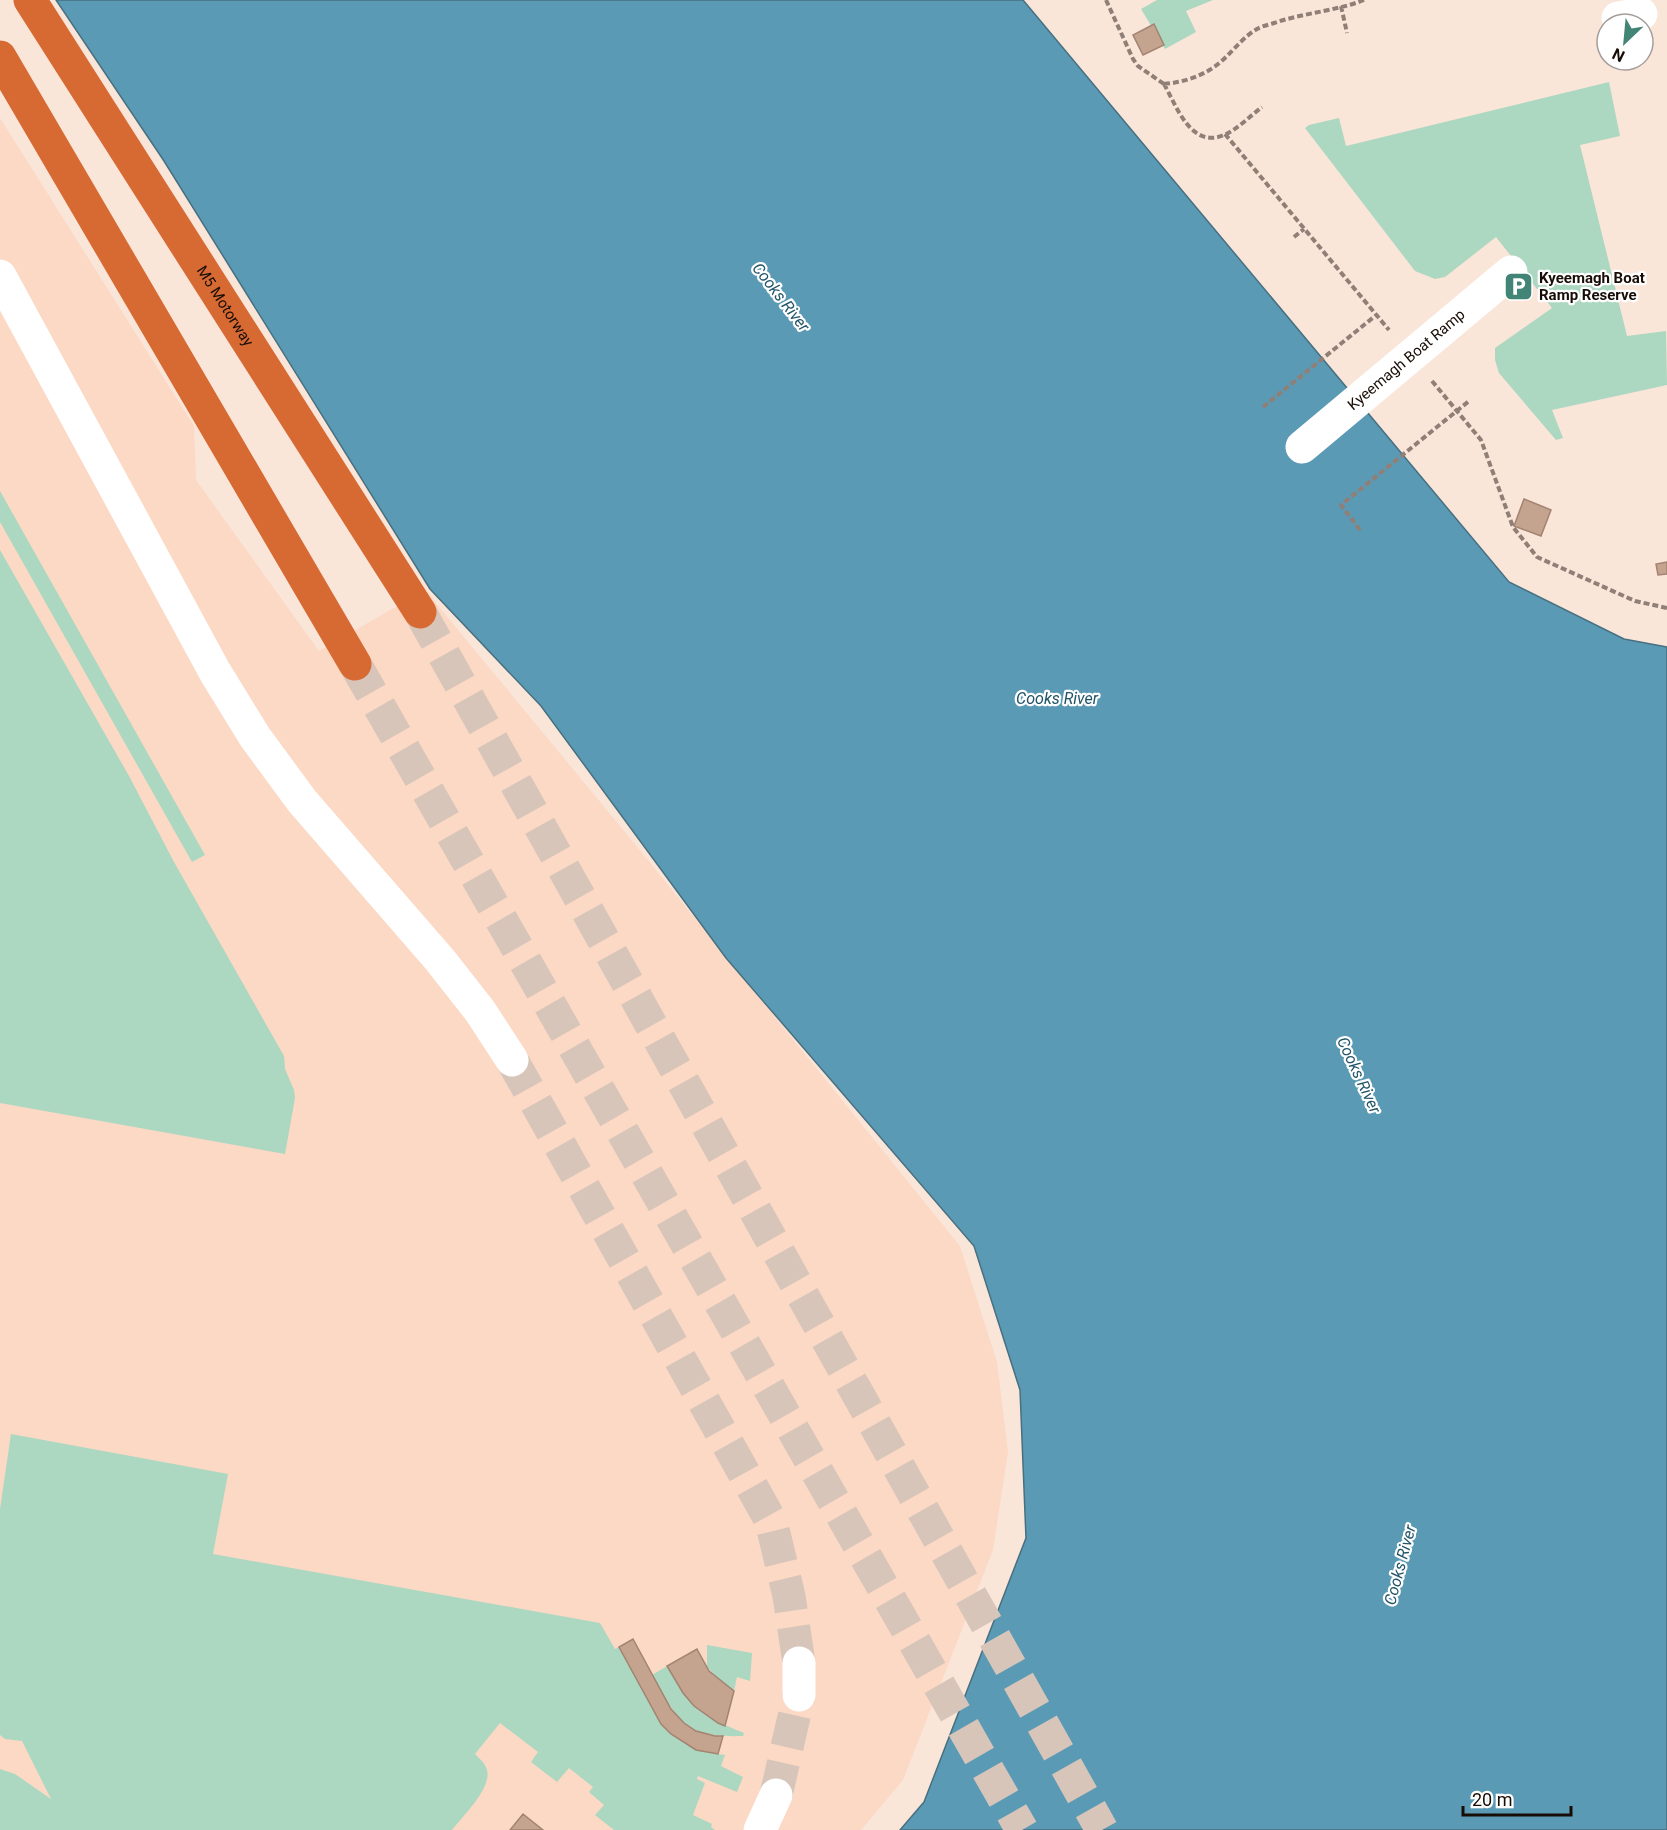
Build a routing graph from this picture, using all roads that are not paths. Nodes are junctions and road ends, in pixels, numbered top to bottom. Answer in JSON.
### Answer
{"nodes":[{"id":1,"x":30,"y":0,"type":"edge"},
{"id":2,"x":0,"y":57,"type":"edge"},
{"id":3,"x":1511,"y":272,"type":"dead end"},
{"id":4,"x":0,"y":276,"type":"edge"},
{"id":5,"x":1302,"y":447,"type":"dead end"},
{"id":6,"x":420,"y":612,"type":"tunnel mouth"},
{"id":7,"x":355,"y":664,"type":"tunnel mouth"},
{"id":8,"x":513,"y":1060,"type":"tunnel mouth"},
{"id":9,"x":799,"y":1663,"type":"tunnel mouth"},
{"id":10,"x":799,"y":1695,"type":"tunnel mouth"},
{"id":11,"x":776,"y":1795,"type":"tunnel mouth"},
{"id":12,"x":760,"y":1830,"type":"edge"}],
"edges":[{"from":1,"to":6,"type":"highway","name":"M5 Motorway"},
{"from":2,"to":7,"type":"highway"},
{"from":3,"to":5,"type":"lane","name":"Kyeemagh Boat Ramp"},
{"from":4,"to":8,"type":"lane"},
{"from":9,"to":10,"type":"lane"},
{"from":11,"to":12,"type":"lane"}]}
